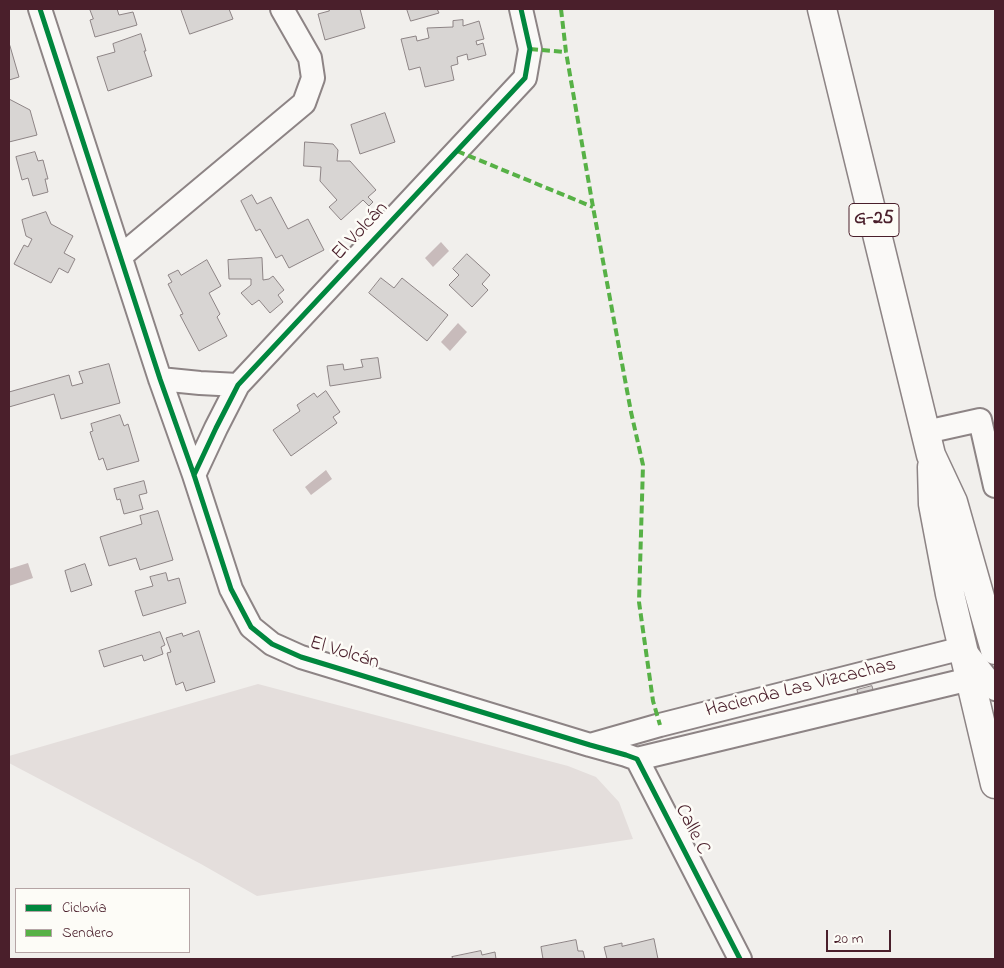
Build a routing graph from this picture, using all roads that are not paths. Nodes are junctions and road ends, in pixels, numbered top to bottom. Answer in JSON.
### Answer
{"nodes":[{"id":1,"x":40,"y":9,"type":"edge"},
{"id":2,"x":282,"y":9,"type":"edge"},
{"id":3,"x":521,"y":9,"type":"edge"},
{"id":4,"x":822,"y":9,"type":"edge"},
{"id":5,"x":121,"y":256,"type":"junction"},
{"id":6,"x":160,"y":379,"type":"junction"},
{"id":7,"x":238,"y":385,"type":"junction"},
{"id":8,"x":929,"y":444,"type":"junction"},
{"id":9,"x":194,"y":475,"type":"junction"},
{"id":10,"x":995,"y":486,"type":"edge"},
{"id":11,"x":963,"y":648,"type":"junction"},
{"id":12,"x":995,"y":650,"type":"edge"},
{"id":13,"x":970,"y":679,"type":"junction"},
{"id":14,"x":995,"y":689,"type":"edge"},
{"id":15,"x":590,"y":745,"type":"junction"},
{"id":16,"x":638,"y":759,"type":"junction"},
{"id":17,"x":995,"y":784,"type":"edge"},
{"id":18,"x":740,"y":959,"type":"edge"}],
"edges":[{"from":1,"to":5,"type":"street","name":"El Volcán"},
{"from":2,"to":5,"type":"street"},
{"from":3,"to":7,"type":"street","name":"El Volcán"},
{"from":4,"to":8,"type":"main road","number":"G-25"},
{"from":5,"to":6,"type":"street","name":"El Volcán"},
{"from":6,"to":7,"type":"street"},
{"from":6,"to":9,"type":"street","name":"El Volcán"},
{"from":7,"to":9,"type":"street","name":"El Volcán"},
{"from":8,"to":10,"type":"street"},
{"from":8,"to":11,"type":"main road","number":"G-25"},
{"from":8,"to":12,"type":"main road","number":"G-25"},
{"from":9,"to":15,"type":"street","name":"El Volcán"},
{"from":11,"to":13,"type":"main road","number":"G-25"},
{"from":11,"to":14,"type":"street"},
{"from":11,"to":15,"type":"street","name":"Hacienda Las Vizcachas"},
{"from":13,"to":16,"type":"street","name":"Hacienda Las Vizcachas"},
{"from":13,"to":17,"type":"main road","number":"G-25"},
{"from":15,"to":16,"type":"street"},
{"from":16,"to":18,"type":"street","name":"Calle C"}]}
